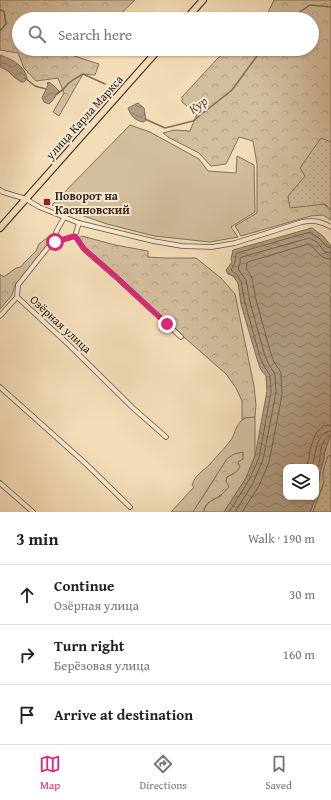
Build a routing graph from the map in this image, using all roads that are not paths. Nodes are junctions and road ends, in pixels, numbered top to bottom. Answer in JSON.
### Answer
{"nodes":[{"id":1,"x":203,"y":0,"type":"edge"},
{"id":2,"x":192,"y":12,"type":"edge"},
{"id":3,"x":153,"y":56,"type":"edge"},
{"id":4,"x":1,"y":191,"type":"edge"},
{"id":5,"x":26,"y":199,"type":"junction"},
{"id":6,"x":64,"y":218,"type":"junction"},
{"id":7,"x":79,"y":223,"type":"junction"},
{"id":8,"x":331,"y":227,"type":"edge"},
{"id":9,"x":0,"y":228,"type":"edge"},
{"id":10,"x":75,"y":236,"type":"junction"},
{"id":11,"x":55,"y":242,"type":"junction"},
{"id":12,"x":17,"y":297,"type":"junction"},
{"id":13,"x":0,"y":316,"type":"edge"},
{"id":14,"x":182,"y":337,"type":"dead end"},
{"id":15,"x":0,"y":387,"type":"edge"},
{"id":16,"x":166,"y":438,"type":"dead end"},
{"id":17,"x":0,"y":483,"type":"edge"},
{"id":18,"x":130,"y":507,"type":"dead end"},
{"id":19,"x":33,"y":512,"type":"edge"}],
"edges":[{"from":1,"to":2,"type":"main road"},
{"from":3,"to":5,"type":"main road","name":"улица Карла Маркса"},
{"from":4,"to":5,"type":"street"},
{"from":5,"to":6,"type":"street"},
{"from":5,"to":9,"type":"main road","name":"улица Карла Маркса"},
{"from":6,"to":7,"type":"street"},
{"from":6,"to":11,"type":"street"},
{"from":7,"to":8,"type":"street"},
{"from":7,"to":10,"type":"street"},
{"from":10,"to":11,"type":"street","name":"Озёрная улица"},
{"from":10,"to":14,"type":"street"},
{"from":11,"to":12,"type":"street","name":"Озёрная улица"},
{"from":12,"to":13,"type":"street"},
{"from":12,"to":16,"type":"street","name":"Озёрная улица"},
{"from":15,"to":18,"type":"street"},
{"from":17,"to":19,"type":"street"}]}
